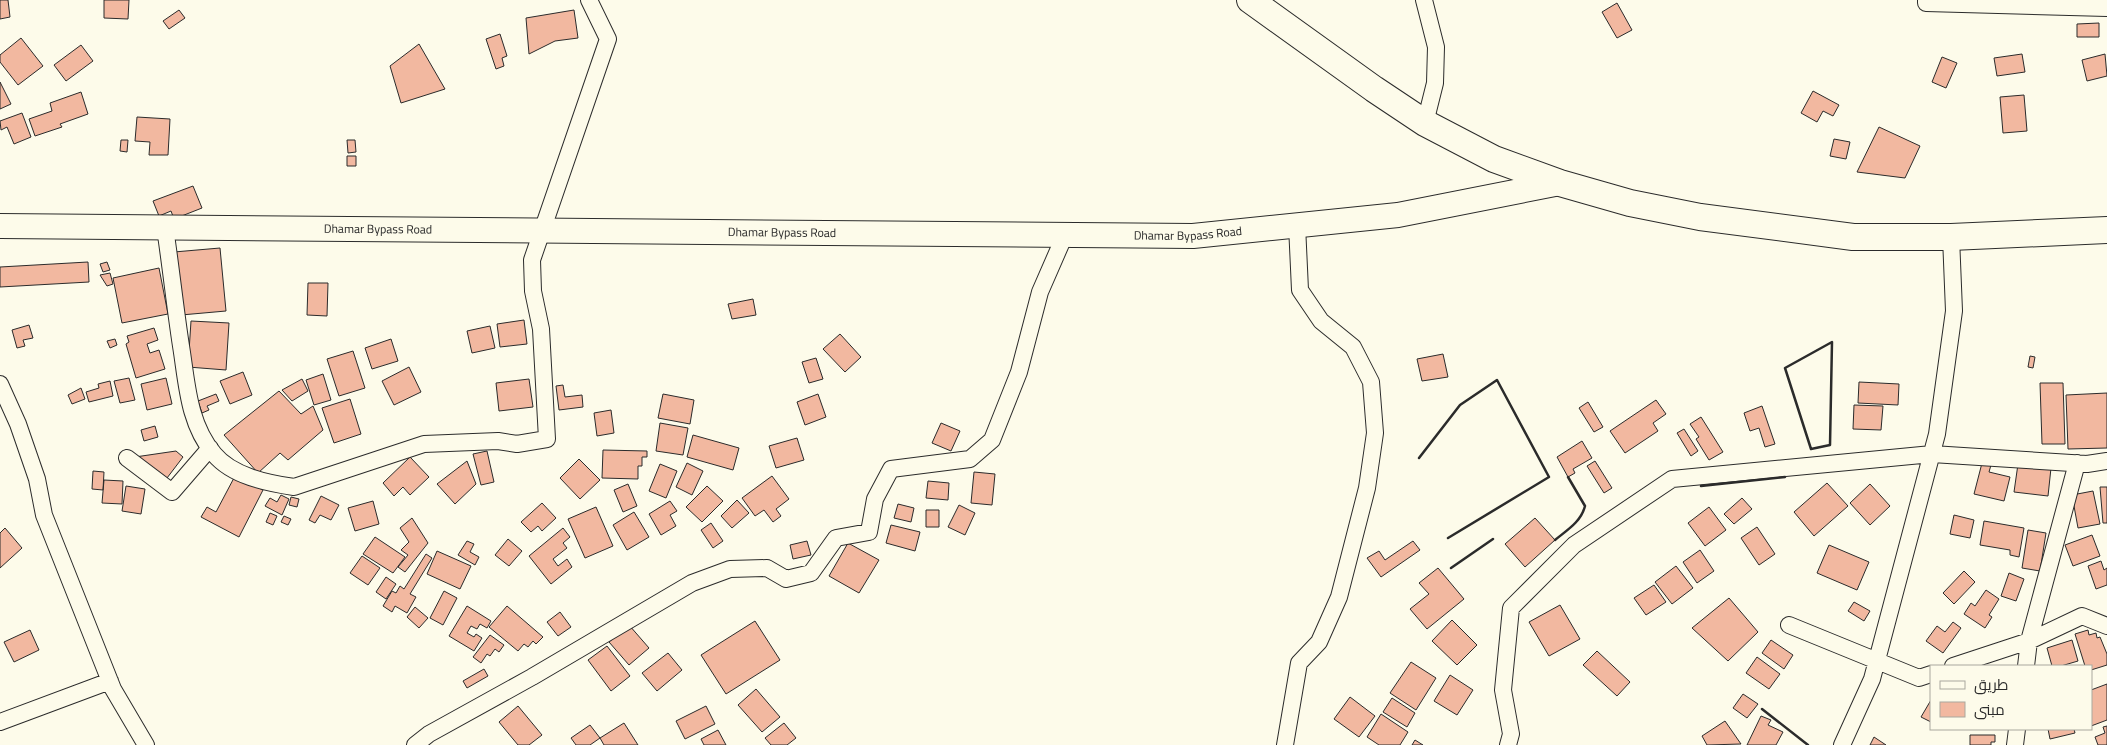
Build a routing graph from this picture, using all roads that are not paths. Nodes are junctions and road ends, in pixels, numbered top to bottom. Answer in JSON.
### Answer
{"nodes":[{"id":1,"x":589,"y":0,"type":"edge"},
{"id":2,"x":1250,"y":0,"type":"edge"},
{"id":3,"x":1424,"y":0,"type":"edge"},
{"id":4,"x":1926,"y":0,"type":"edge"},
{"id":5,"x":2107,"y":8,"type":"edge"},
{"id":6,"x":1425,"y":123,"type":"junction"},
{"id":7,"x":1560,"y":183,"type":"junction"},
{"id":8,"x":1297,"y":225,"type":"junction"},
{"id":9,"x":0,"y":226,"type":"edge"},
{"id":10,"x":165,"y":228,"type":"junction"},
{"id":11,"x":2107,"y":230,"type":"edge"},
{"id":12,"x":543,"y":232,"type":"junction"},
{"id":13,"x":1064,"y":237,"type":"junction"},
{"id":14,"x":1952,"y":237,"type":"junction"},
{"id":15,"x":0,"y":384,"type":"edge"},
{"id":16,"x":210,"y":448,"type":"junction"},
{"id":17,"x":1932,"y":454,"type":"junction"},
{"id":18,"x":127,"y":458,"type":"dead end"},
{"id":19,"x":2107,"y":461,"type":"edge"},
{"id":20,"x":2077,"y":463,"type":"junction"},
{"id":21,"x":1789,"y":625,"type":"dead end"},
{"id":22,"x":2107,"y":626,"type":"edge"},
{"id":23,"x":2029,"y":641,"type":"junction"},
{"id":24,"x":1877,"y":661,"type":"junction"},
{"id":25,"x":1956,"y":665,"type":"edge"},
{"id":26,"x":2026,"y":665,"type":"edge"},
{"id":27,"x":1930,"y":674,"type":"edge"},
{"id":28,"x":110,"y":681,"type":"junction"},
{"id":29,"x":0,"y":722,"type":"edge"},
{"id":30,"x":2017,"y":730,"type":"edge"},
{"id":31,"x":146,"y":745,"type":"edge"},
{"id":32,"x":415,"y":745,"type":"edge"},
{"id":33,"x":1285,"y":745,"type":"edge"},
{"id":34,"x":1508,"y":745,"type":"edge"},
{"id":35,"x":1842,"y":745,"type":"edge"},
{"id":36,"x":2015,"y":745,"type":"edge"}],
"edges":[{"from":1,"to":12,"type":"street"},
{"from":2,"to":6,"type":"main road"},
{"from":3,"to":6,"type":"street"},
{"from":4,"to":5,"type":"street"},
{"from":6,"to":7,"type":"main road"},
{"from":7,"to":8,"type":"main road","name":"Dhamar Bypass Road"},
{"from":7,"to":14,"type":"main road"},
{"from":8,"to":13,"type":"main road","name":"Dhamar Bypass Road"},
{"from":8,"to":33,"type":"street"},
{"from":9,"to":10,"type":"main road","name":"Dhamar Bypass Road"},
{"from":10,"to":12,"type":"main road","name":"Dhamar Bypass Road"},
{"from":10,"to":16,"type":"street"},
{"from":11,"to":14,"type":"main road"},
{"from":12,"to":13,"type":"main road","name":"Dhamar Bypass Road"},
{"from":12,"to":16,"type":"street"},
{"from":13,"to":32,"type":"street"},
{"from":14,"to":17,"type":"street"},
{"from":15,"to":28,"type":"street"},
{"from":16,"to":18,"type":"street"},
{"from":17,"to":20,"type":"street"},
{"from":17,"to":24,"type":"street"},
{"from":17,"to":34,"type":"street"},
{"from":19,"to":20,"type":"street"},
{"from":20,"to":23,"type":"street"},
{"from":21,"to":24,"type":"street"},
{"from":22,"to":23,"type":"street"},
{"from":23,"to":25,"type":"street"},
{"from":23,"to":26,"type":"street"},
{"from":24,"to":27,"type":"street"},
{"from":24,"to":35,"type":"street"},
{"from":28,"to":29,"type":"street"},
{"from":28,"to":31,"type":"street"},
{"from":30,"to":36,"type":"street"}]}
